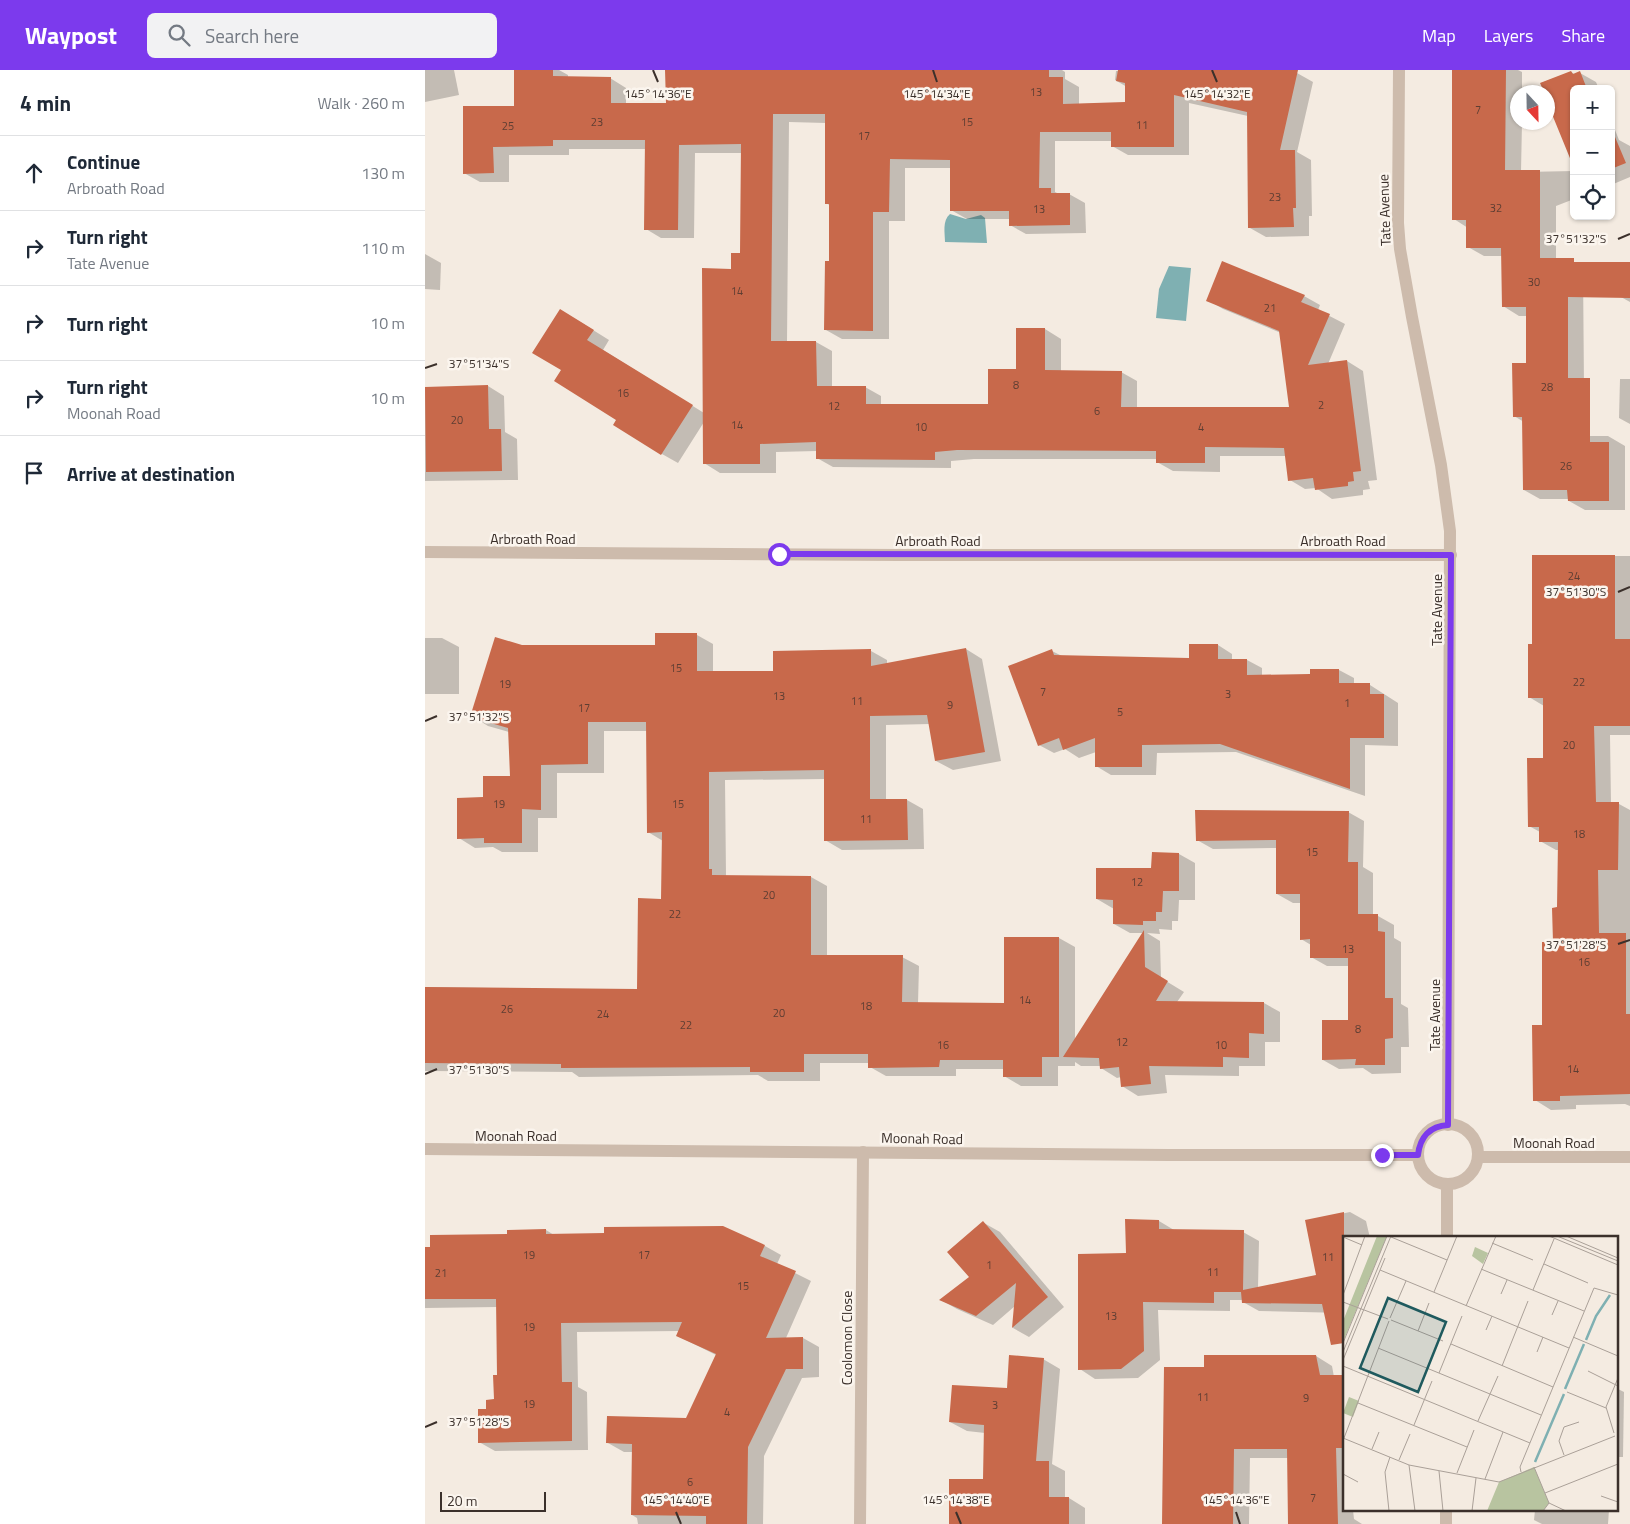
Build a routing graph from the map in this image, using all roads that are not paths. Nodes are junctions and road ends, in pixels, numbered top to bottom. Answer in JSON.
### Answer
{"nodes":[{"id":1,"x":1399,"y":70,"type":"edge"},
{"id":2,"x":425,"y":552,"type":"edge"},
{"id":3,"x":1451,"y":555,"type":"junction"},
{"id":4,"x":1448,"y":1125,"type":"junction"},
{"id":5,"x":425,"y":1149,"type":"edge"},
{"id":6,"x":863,"y":1152,"type":"junction"},
{"id":7,"x":1418,"y":1155,"type":"junction"},
{"id":8,"x":1478,"y":1157,"type":"junction"},
{"id":9,"x":1630,"y":1157,"type":"edge"},
{"id":10,"x":1447,"y":1184,"type":"junction"},
{"id":11,"x":1447,"y":1236,"type":"edge"},
{"id":12,"x":860,"y":1524,"type":"edge"}],
"edges":[{"from":1,"to":3,"type":"street","name":"Tate Avenue"},
{"from":2,"to":3,"type":"street","name":"Arbroath Road"},
{"from":3,"to":4,"type":"street","name":"Tate Avenue"},
{"from":4,"to":7,"type":"street"},
{"from":4,"to":8,"type":"street"},
{"from":5,"to":6,"type":"street","name":"Moonah Road"},
{"from":6,"to":7,"type":"street","name":"Moonah Road"},
{"from":6,"to":12,"type":"street","name":"Coolomon Close"},
{"from":7,"to":10,"type":"street"},
{"from":8,"to":9,"type":"street","name":"Moonah Road"},
{"from":8,"to":10,"type":"street"},
{"from":10,"to":11,"type":"street"}]}
